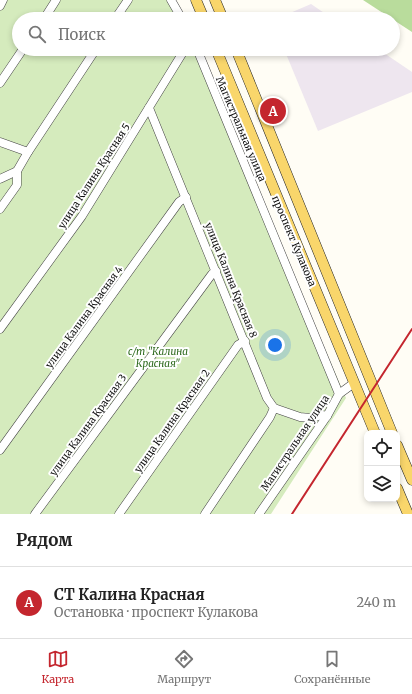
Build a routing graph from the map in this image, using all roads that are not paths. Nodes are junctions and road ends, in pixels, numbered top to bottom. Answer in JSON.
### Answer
{"nodes":[{"id":1,"x":3,"y":0,"type":"edge"},
{"id":2,"x":56,"y":0,"type":"edge"},
{"id":3,"x":128,"y":0,"type":"edge"},
{"id":4,"x":171,"y":0,"type":"edge"},
{"id":5,"x":196,"y":0,"type":"edge"},
{"id":6,"x":215,"y":0,"type":"edge"},
{"id":7,"x":0,"y":6,"type":"edge"},
{"id":8,"x":48,"y":12,"type":"edge"},
{"id":9,"x":120,"y":12,"type":"edge"},
{"id":10,"x":178,"y":12,"type":"edge"},
{"id":11,"x":201,"y":12,"type":"edge"},
{"id":12,"x":220,"y":12,"type":"edge"},
{"id":13,"x":18,"y":56,"type":"edge"},
{"id":14,"x":91,"y":56,"type":"edge"},
{"id":15,"x":181,"y":56,"type":"edge"},
{"id":16,"x":200,"y":56,"type":"edge"},
{"id":17,"x":219,"y":56,"type":"edge"},
{"id":18,"x":239,"y":56,"type":"edge"},
{"id":19,"x":0,"y":83,"type":"edge"},
{"id":20,"x":150,"y":108,"type":"junction"},
{"id":21,"x":0,"y":142,"type":"edge"},
{"id":22,"x":28,"y":152,"type":"junction"},
{"id":23,"x":17,"y":171,"type":"junction"},
{"id":24,"x":0,"y":180,"type":"edge"},
{"id":25,"x":186,"y":197,"type":"junction"},
{"id":26,"x":0,"y":209,"type":"edge"},
{"id":27,"x":216,"y":271,"type":"junction"},
{"id":28,"x":0,"y":329,"type":"edge"},
{"id":29,"x":245,"y":341,"type":"junction"},
{"id":30,"x":354,"y":383,"type":"junction"},
{"id":31,"x":339,"y":394,"type":"junction"},
{"id":32,"x":274,"y":408,"type":"junction"},
{"id":33,"x":327,"y":416,"type":"junction"},
{"id":34,"x":373,"y":430,"type":"edge"},
{"id":35,"x":391,"y":430,"type":"edge"},
{"id":36,"x":0,"y":450,"type":"edge"},
{"id":37,"x":400,"y":452,"type":"edge"},
{"id":38,"x":412,"y":480,"type":"edge"},
{"id":39,"x":400,"y":495,"type":"edge"},
{"id":40,"x":34,"y":514,"type":"edge"},
{"id":41,"x":119,"y":514,"type":"edge"},
{"id":42,"x":205,"y":514,"type":"edge"},
{"id":43,"x":259,"y":514,"type":"edge"},
{"id":44,"x":408,"y":514,"type":"edge"}],
"edges":[{"from":1,"to":7,"type":"street"},
{"from":2,"to":8,"type":"street"},
{"from":3,"to":9,"type":"street"},
{"from":4,"to":10,"type":"street"},
{"from":5,"to":11,"type":"main road"},
{"from":6,"to":12,"type":"main road"},
{"from":13,"to":19,"type":"street"},
{"from":14,"to":22,"type":"street"},
{"from":15,"to":20,"type":"street","name":"улица Калина Красная 5"},
{"from":16,"to":31,"type":"street","name":"Магистральная улица"},
{"from":17,"to":30,"type":"main road","name":"проспект Кулакова"},
{"from":18,"to":35,"type":"main road","name":"проспект Кулакова"},
{"from":20,"to":25,"type":"street","name":"улица Калина Красная 8"},
{"from":20,"to":28,"type":"street","name":"улица Калина Красная 5"},
{"from":21,"to":22,"type":"street"},
{"from":22,"to":23,"type":"street"},
{"from":23,"to":24,"type":"street"},
{"from":23,"to":26,"type":"street"},
{"from":25,"to":27,"type":"street","name":"улица Калина Красная 8"},
{"from":25,"to":36,"type":"street","name":"улица Калина Красная 4"},
{"from":27,"to":29,"type":"street","name":"улица Калина Красная 8"},
{"from":27,"to":40,"type":"street","name":"улица Калина Красная 3"},
{"from":29,"to":32,"type":"street","name":"улица Калина Красная 8"},
{"from":29,"to":41,"type":"street","name":"улица Калина Красная 2"},
{"from":30,"to":31,"type":"street"},
{"from":30,"to":34,"type":"main road","name":"проспект Кулакова"},
{"from":31,"to":33,"type":"street","name":"Магистральная улица"},
{"from":32,"to":33,"type":"street"},
{"from":32,"to":42,"type":"street"},
{"from":33,"to":43,"type":"street","name":"Магистральная улица"},
{"from":37,"to":38,"type":"main road"},
{"from":39,"to":44,"type":"main road"}]}
